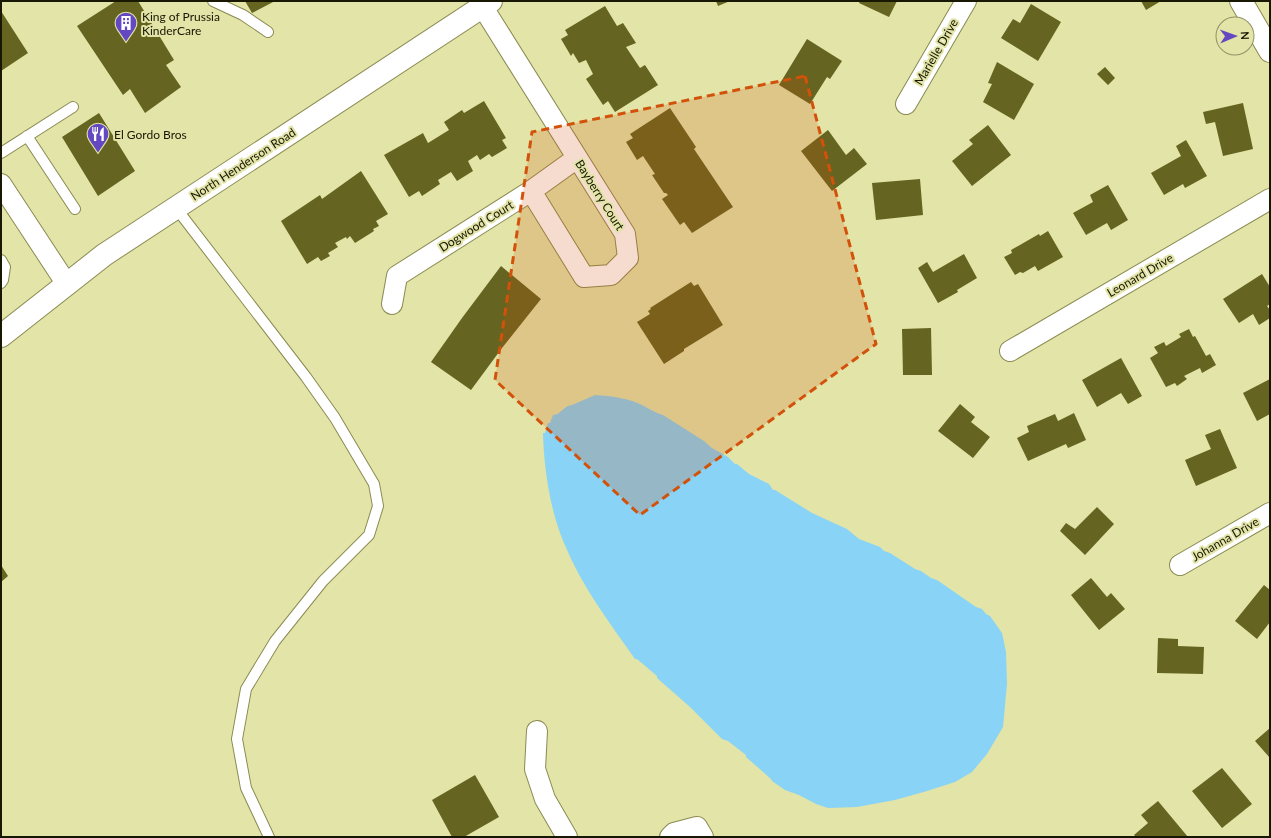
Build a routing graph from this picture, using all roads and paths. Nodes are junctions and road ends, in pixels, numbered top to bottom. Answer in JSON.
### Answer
{"nodes":[{"id":1,"x":213,"y":1,"type":"edge"},
{"id":2,"x":966,"y":1,"type":"edge"},
{"id":3,"x":1241,"y":1,"type":"edge"},
{"id":4,"x":484,"y":3,"type":"edge"},
{"id":5,"x":268,"y":32,"type":"dead end"},
{"id":6,"x":1270,"y":51,"type":"edge"},
{"id":7,"x":906,"y":104,"type":"dead end"},
{"id":8,"x":72,"y":107,"type":"dead end"},
{"id":9,"x":28,"y":136,"type":"junction"},
{"id":10,"x":1,"y":153,"type":"edge"},
{"id":11,"x":577,"y":158,"type":"junction"},
{"id":12,"x":1,"y":184,"type":"edge"},
{"id":13,"x":531,"y":191,"type":"junction"},
{"id":14,"x":1270,"y":199,"type":"edge"},
{"id":15,"x":176,"y":208,"type":"junction"},
{"id":16,"x":75,"y":209,"type":"dead end"},
{"id":17,"x":1,"y":260,"type":"edge"},
{"id":18,"x":1,"y":283,"type":"edge"},
{"id":19,"x":66,"y":284,"type":"junction"},
{"id":20,"x":392,"y":304,"type":"dead end"},
{"id":21,"x":1,"y":336,"type":"edge"},
{"id":22,"x":1010,"y":351,"type":"dead end"},
{"id":23,"x":1270,"y":513,"type":"edge"},
{"id":24,"x":1180,"y":565,"type":"dead end"},
{"id":25,"x":537,"y":731,"type":"dead end"},
{"id":26,"x":268,"y":837,"type":"edge"},
{"id":27,"x":567,"y":837,"type":"edge"},
{"id":28,"x":670,"y":837,"type":"edge"},
{"id":29,"x":703,"y":837,"type":"edge"}],
"edges":[{"from":1,"to":5,"type":"lane"},
{"from":2,"to":7,"type":"street","name":"Marielle Drive"},
{"from":3,"to":6,"type":"main road"},
{"from":4,"to":11,"type":"street","name":"Bayberry Court"},
{"from":4,"to":15,"type":"main road","name":"North Henderson Road"},
{"from":8,"to":9,"type":"lane"},
{"from":9,"to":10,"type":"lane"},
{"from":9,"to":16,"type":"lane"},
{"from":11,"to":13,"type":"street","name":"Dogwood Court"},
{"from":11,"to":13,"type":"street","name":"Bayberry Court"},
{"from":12,"to":19,"type":"street"},
{"from":13,"to":20,"type":"street","name":"Dogwood Court"},
{"from":14,"to":22,"type":"street","name":"Leonard Drive"},
{"from":15,"to":19,"type":"main road","name":"North Henderson Road"},
{"from":15,"to":26,"type":"lane"},
{"from":17,"to":18,"type":"lane"},
{"from":19,"to":21,"type":"main road","name":"North Henderson Road"},
{"from":23,"to":24,"type":"street","name":"Johanna Drive"},
{"from":25,"to":27,"type":"street"},
{"from":28,"to":29,"type":"street"}]}
